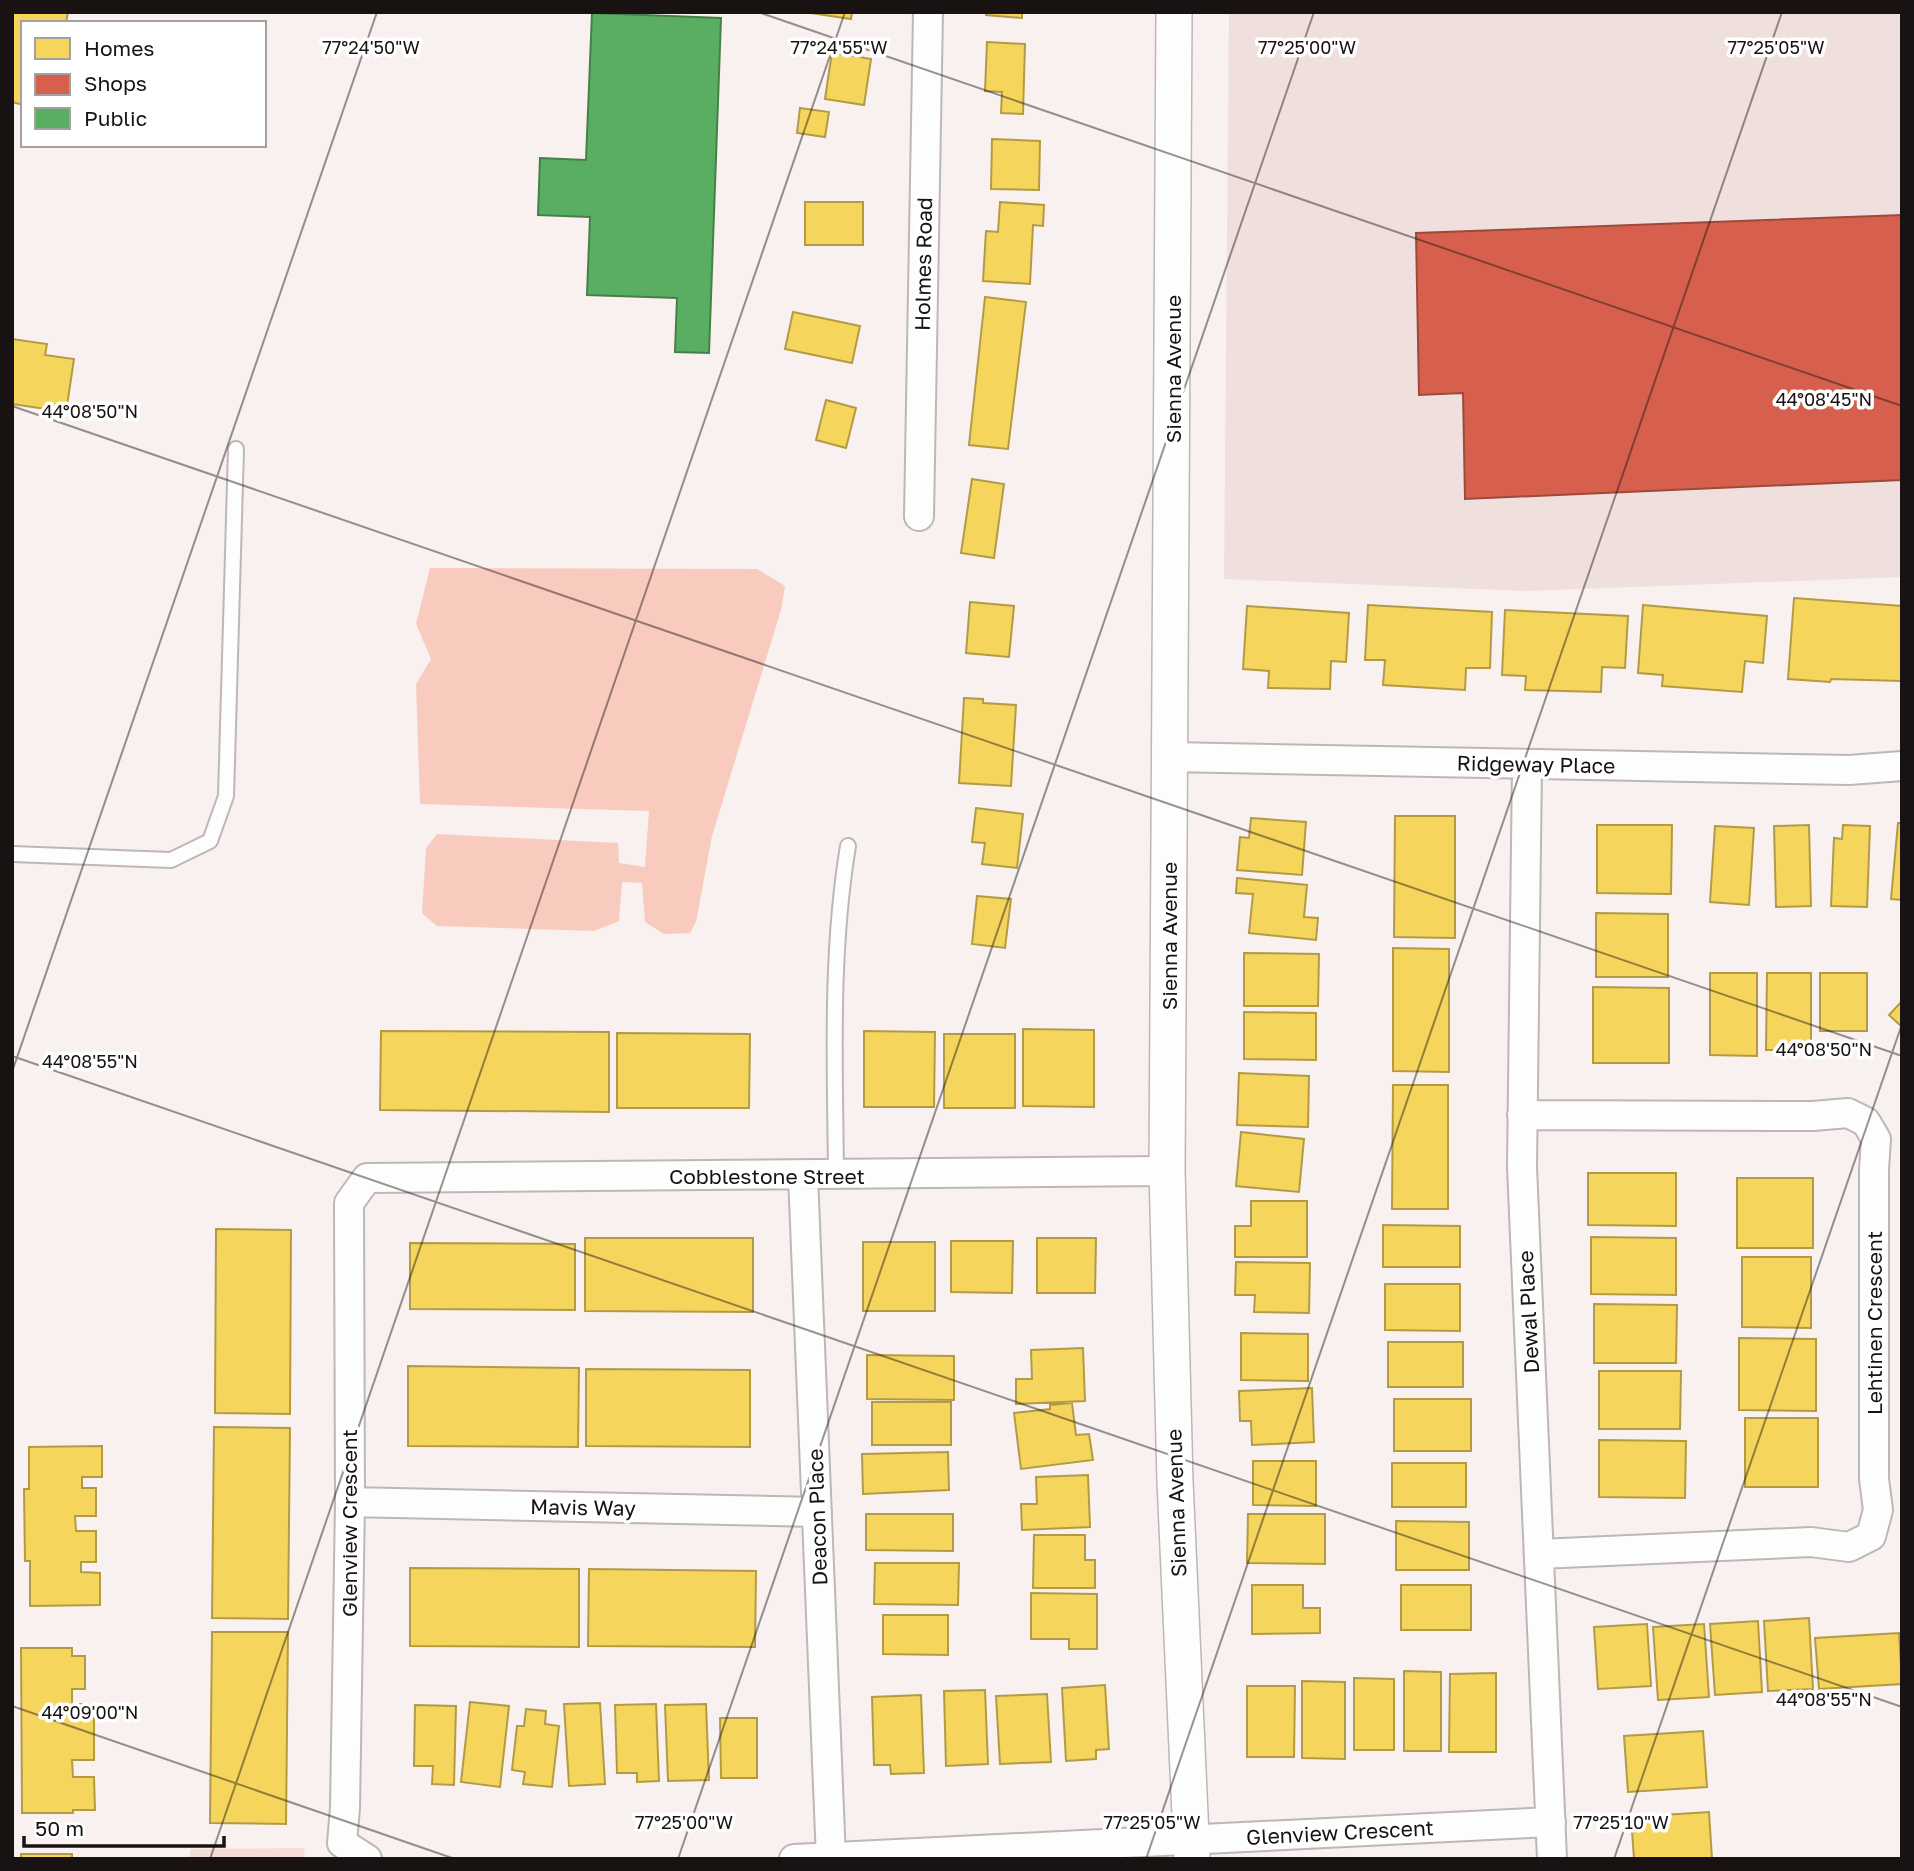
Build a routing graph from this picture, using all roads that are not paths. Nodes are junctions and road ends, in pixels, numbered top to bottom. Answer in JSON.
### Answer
{"nodes":[{"id":1,"x":928,"y":12,"type":"edge"},
{"id":2,"x":1174,"y":12,"type":"edge"},
{"id":3,"x":236,"y":449,"type":"dead end"},
{"id":4,"x":919,"y":516,"type":"dead end"},
{"id":5,"x":1170,"y":757,"type":"junction"},
{"id":6,"x":1527,"y":764,"type":"junction"},
{"id":7,"x":1902,"y":766,"type":"edge"},
{"id":8,"x":848,"y":846,"type":"dead end"},
{"id":9,"x":12,"y":855,"type":"edge"},
{"id":10,"x":1522,"y":1115,"type":"junction"},
{"id":11,"x":1167,"y":1171,"type":"junction"},
{"id":12,"x":803,"y":1175,"type":"junction"},
{"id":13,"x":836,"y":1175,"type":"junction"},
{"id":14,"x":367,"y":1178,"type":"joint"},
{"id":15,"x":349,"y":1502,"type":"junction"},
{"id":16,"x":817,"y":1512,"type":"junction"},
{"id":17,"x":1539,"y":1554,"type":"junction"},
{"id":18,"x":1550,"y":1822,"type":"junction"},
{"id":19,"x":1191,"y":1849,"type":"edge"},
{"id":20,"x":831,"y":1858,"type":"edge"},
{"id":21,"x":367,"y":1859,"type":"edge"},
{"id":22,"x":794,"y":1859,"type":"edge"},
{"id":23,"x":1552,"y":1859,"type":"edge"}],
"edges":[{"from":1,"to":4,"type":"street","name":"Holmes Road"},
{"from":2,"to":5,"type":"street","name":"Sienna Avenue"},
{"from":3,"to":9,"type":"lane"},
{"from":5,"to":6,"type":"street","name":"Ridgeway Place"},
{"from":5,"to":11,"type":"street","name":"Sienna Avenue"},
{"from":6,"to":7,"type":"street","name":"Ridgeway Place"},
{"from":6,"to":10,"type":"street","name":"Dewal Place"},
{"from":8,"to":13,"type":"lane"},
{"from":10,"to":17,"type":"street","name":"Dewal Place"},
{"from":10,"to":17,"type":"street","name":"Lehtinen Crescent"},
{"from":11,"to":13,"type":"street","name":"Cobblestone Street"},
{"from":11,"to":19,"type":"street","name":"Sienna Avenue"},
{"from":12,"to":13,"type":"street","name":"Cobblestone Street"},
{"from":12,"to":14,"type":"street","name":"Cobblestone Street"},
{"from":12,"to":16,"type":"street","name":"Deacon Place"},
{"from":14,"to":15,"type":"street","name":"Glenview Crescent"},
{"from":15,"to":16,"type":"street","name":"Mavis Way"},
{"from":15,"to":21,"type":"street","name":"Glenview Crescent"},
{"from":16,"to":20,"type":"street","name":"Deacon Place"},
{"from":17,"to":18,"type":"street","name":"Dewal Place"},
{"from":18,"to":19,"type":"street","name":"Glenview Crescent"},
{"from":18,"to":23,"type":"street","name":"Dewal Place"},
{"from":19,"to":20,"type":"street","name":"Glenview Crescent"},
{"from":20,"to":22,"type":"street","name":"Glenview Crescent"}]}
